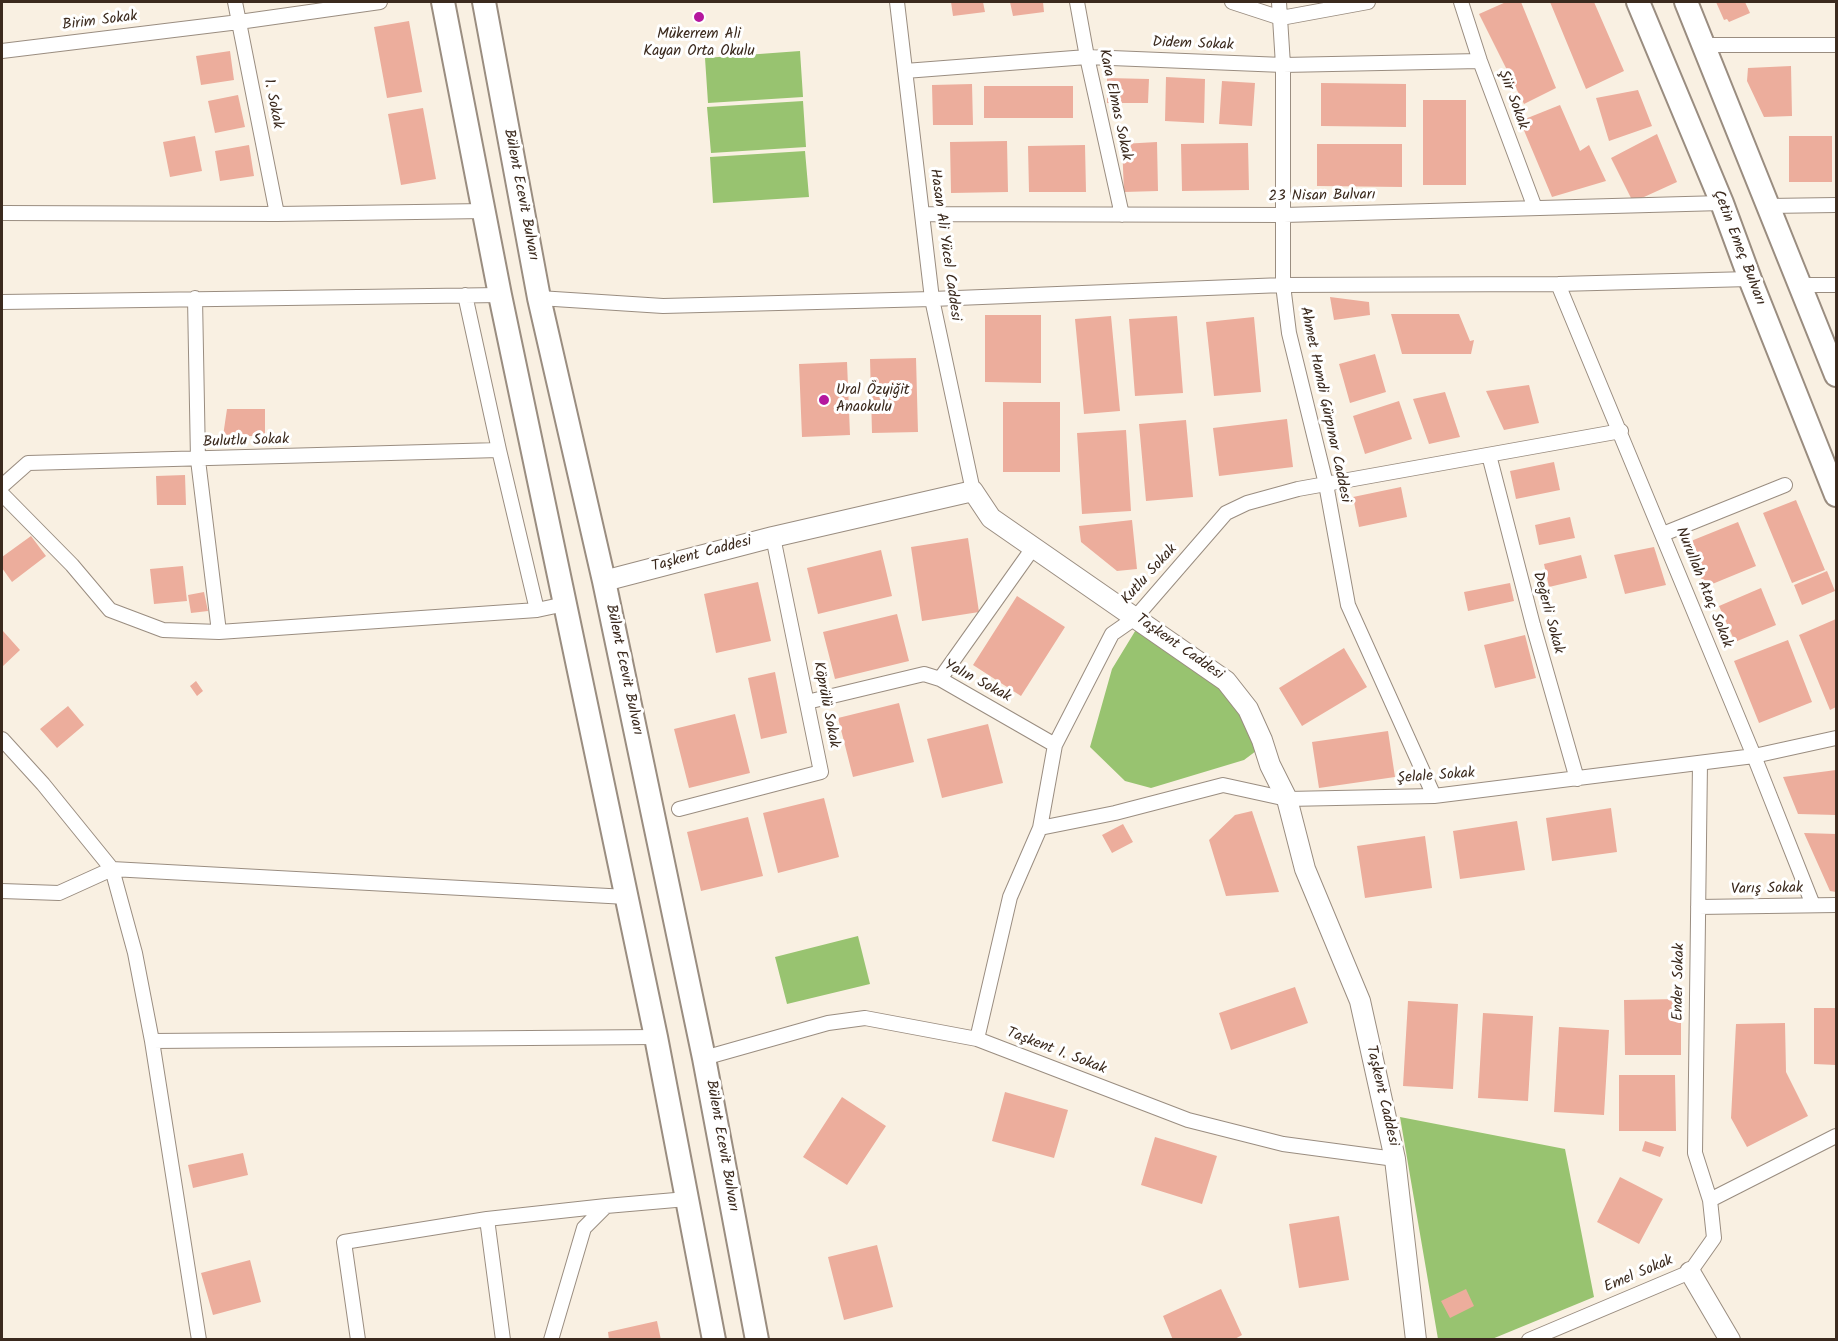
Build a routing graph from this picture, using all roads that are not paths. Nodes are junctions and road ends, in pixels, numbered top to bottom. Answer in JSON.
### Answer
{"nodes":[{"id":1,"x":235,"y":2,"type":"edge"},
{"id":2,"x":380,"y":2,"type":"edge"},
{"id":3,"x":443,"y":2,"type":"edge"},
{"id":4,"x":484,"y":2,"type":"edge"},
{"id":5,"x":897,"y":2,"type":"edge"},
{"id":6,"x":1077,"y":2,"type":"edge"},
{"id":7,"x":1232,"y":2,"type":"edge"},
{"id":8,"x":1279,"y":2,"type":"edge"},
{"id":9,"x":1368,"y":2,"type":"edge"},
{"id":10,"x":1461,"y":2,"type":"edge"},
{"id":11,"x":1638,"y":2,"type":"edge"},
{"id":12,"x":1686,"y":2,"type":"edge"},
{"id":13,"x":1281,"y":18,"type":"junction"},
{"id":14,"x":239,"y":22,"type":"junction"},
{"id":15,"x":1704,"y":45,"type":"junction"},
{"id":16,"x":1836,"y":45,"type":"edge"},
{"id":17,"x":2,"y":51,"type":"edge"},
{"id":18,"x":1087,"y":57,"type":"junction"},
{"id":19,"x":1480,"y":61,"type":"junction"},
{"id":20,"x":1283,"y":65,"type":"junction"},
{"id":21,"x":905,"y":71,"type":"junction"},
{"id":22,"x":1722,"y":203,"type":"junction"},
{"id":23,"x":1836,"y":205,"type":"edge"},
{"id":24,"x":1768,"y":206,"type":"junction"},
{"id":25,"x":1535,"y":208,"type":"junction"},
{"id":26,"x":485,"y":211,"type":"junction"},
{"id":27,"x":2,"y":213,"type":"edge"},
{"id":28,"x":278,"y":214,"type":"junction"},
{"id":29,"x":922,"y":214,"type":"junction"},
{"id":30,"x":1122,"y":215,"type":"junction"},
{"id":31,"x":1284,"y":215,"type":"junction"},
{"id":32,"x":1750,"y":279,"type":"junction"},
{"id":33,"x":1558,"y":284,"type":"junction"},
{"id":34,"x":1283,"y":285,"type":"junction"},
{"id":35,"x":1800,"y":285,"type":"junction"},
{"id":36,"x":1836,"y":285,"type":"edge"},
{"id":37,"x":465,"y":295,"type":"junction"},
{"id":38,"x":500,"y":295,"type":"junction"},
{"id":39,"x":195,"y":298,"type":"junction"},
{"id":40,"x":539,"y":298,"type":"junction"},
{"id":41,"x":932,"y":299,"type":"junction"},
{"id":42,"x":2,"y":302,"type":"edge"},
{"id":43,"x":1836,"y":375,"type":"edge"},
{"id":44,"x":1621,"y":431,"type":"junction"},
{"id":45,"x":499,"y":450,"type":"junction"},
{"id":46,"x":1488,"y":455,"type":"junction"},
{"id":47,"x":198,"y":460,"type":"junction"},
{"id":48,"x":1326,"y":484,"type":"junction"},
{"id":49,"x":1785,"y":485,"type":"dead end"},
{"id":50,"x":2,"y":486,"type":"edge"},
{"id":51,"x":973,"y":491,"type":"junction"},
{"id":52,"x":2,"y":494,"type":"edge"},
{"id":53,"x":1836,"y":495,"type":"edge"},
{"id":54,"x":1663,"y":534,"type":"junction"},
{"id":55,"x":773,"y":537,"type":"junction"},
{"id":56,"x":1033,"y":548,"type":"junction"},
{"id":57,"x":604,"y":581,"type":"junction"},
{"id":58,"x":565,"y":604,"type":"junction"},
{"id":59,"x":537,"y":610,"type":"junction"},
{"id":60,"x":1135,"y":618,"type":"junction"},
{"id":61,"x":219,"y":633,"type":"junction"},
{"id":62,"x":940,"y":679,"type":"junction"},
{"id":63,"x":807,"y":702,"type":"junction"},
{"id":64,"x":1836,"y":738,"type":"edge"},
{"id":65,"x":2,"y":739,"type":"edge"},
{"id":66,"x":1055,"y":745,"type":"junction"},
{"id":67,"x":1754,"y":756,"type":"junction"},
{"id":68,"x":1700,"y":763,"type":"junction"},
{"id":69,"x":1577,"y":779,"type":"junction"},
{"id":70,"x":1434,"y":796,"type":"junction"},
{"id":71,"x":1287,"y":799,"type":"junction"},
{"id":72,"x":680,"y":808,"type":"dead end"},
{"id":73,"x":1040,"y":828,"type":"junction"},
{"id":74,"x":112,"y":869,"type":"junction"},
{"id":75,"x":2,"y":891,"type":"edge"},
{"id":76,"x":627,"y":897,"type":"junction"},
{"id":77,"x":1813,"y":905,"type":"junction"},
{"id":78,"x":1836,"y":905,"type":"edge"},
{"id":79,"x":1698,"y":907,"type":"junction"},
{"id":80,"x":656,"y":1037,"type":"junction"},
{"id":81,"x":977,"y":1039,"type":"junction"},
{"id":82,"x":152,"y":1041,"type":"junction"},
{"id":83,"x":704,"y":1058,"type":"junction"},
{"id":84,"x":1836,"y":1136,"type":"edge"},
{"id":85,"x":1395,"y":1159,"type":"junction"},
{"id":86,"x":687,"y":1199,"type":"junction"},
{"id":87,"x":1710,"y":1200,"type":"junction"},
{"id":88,"x":606,"y":1206,"type":"junction"},
{"id":89,"x":487,"y":1219,"type":"junction"},
{"id":90,"x":1690,"y":1272,"type":"junction"},
{"id":91,"x":199,"y":1340,"type":"edge"},
{"id":92,"x":358,"y":1340,"type":"edge"},
{"id":93,"x":503,"y":1340,"type":"edge"},
{"id":94,"x":551,"y":1340,"type":"edge"},
{"id":95,"x":714,"y":1340,"type":"edge"},
{"id":96,"x":757,"y":1340,"type":"edge"},
{"id":97,"x":1416,"y":1340,"type":"edge"},
{"id":98,"x":1530,"y":1340,"type":"edge"},
{"id":99,"x":1730,"y":1340,"type":"edge"}],
"edges":[{"from":1,"to":14,"type":"street","name":"1. Sokak"},
{"from":2,"to":14,"type":"street","name":"Birim Sokak"},
{"from":3,"to":26,"type":"main road"},
{"from":4,"to":40,"type":"main road","name":"Bülent Ecevit Bulvarı"},
{"from":5,"to":21,"type":"street","name":"Hasan Ali Yücel Caddesi"},
{"from":6,"to":18,"type":"street","name":"Kara Elmas Sokak"},
{"from":7,"to":13,"type":"street"},
{"from":8,"to":13,"type":"street","name":"Ahmet Hamdi Gürpınar Caddesi"},
{"from":9,"to":13,"type":"street"},
{"from":10,"to":19,"type":"street","name":"Şiir Sokak"},
{"from":11,"to":22,"type":"main road","name":"Çetin Emeç Bulvarı"},
{"from":12,"to":15,"type":"main road"},
{"from":13,"to":20,"type":"street","name":"Ahmet Hamdi Gürpınar Caddesi"},
{"from":14,"to":17,"type":"street","name":"Birim Sokak"},
{"from":14,"to":28,"type":"street","name":"1. Sokak"},
{"from":15,"to":16,"type":"street"},
{"from":15,"to":24,"type":"main road"},
{"from":18,"to":20,"type":"street","name":"Didem Sokak"},
{"from":18,"to":21,"type":"street","name":"Didem Sokak"},
{"from":18,"to":30,"type":"street","name":"Kara Elmas Sokak"},
{"from":19,"to":20,"type":"street","name":"Didem Sokak"},
{"from":19,"to":25,"type":"street","name":"Şiir Sokak"},
{"from":20,"to":31,"type":"street","name":"Ahmet Hamdi Gürpınar Caddesi"},
{"from":21,"to":29,"type":"street","name":"Hasan Ali Yücel Caddesi"},
{"from":22,"to":25,"type":"street","name":"23 Nisan Bulvarı"},
{"from":22,"to":32,"type":"main road","name":"Çetin Emeç Bulvarı"},
{"from":23,"to":24,"type":"street"},
{"from":24,"to":35,"type":"main road"},
{"from":25,"to":31,"type":"street","name":"23 Nisan Bulvarı"},
{"from":26,"to":28,"type":"street"},
{"from":26,"to":38,"type":"main road"},
{"from":27,"to":28,"type":"street"},
{"from":29,"to":30,"type":"street","name":"23 Nisan Bulvarı"},
{"from":29,"to":41,"type":"street","name":"Hasan Ali Yücel Caddesi"},
{"from":30,"to":31,"type":"street","name":"23 Nisan Bulvarı"},
{"from":31,"to":34,"type":"street","name":"Ahmet Hamdi Gürpınar Caddesi"},
{"from":32,"to":33,"type":"street"},
{"from":32,"to":53,"type":"main road","name":"Çetin Emeç Bulvarı"},
{"from":33,"to":34,"type":"street"},
{"from":33,"to":44,"type":"street","name":"Nurullah Ataç Sokak"},
{"from":34,"to":41,"type":"street"},
{"from":34,"to":48,"type":"street","name":"Ahmet Hamdi Gürpınar Caddesi"},
{"from":35,"to":36,"type":"street"},
{"from":35,"to":43,"type":"main road"},
{"from":37,"to":38,"type":"street"},
{"from":37,"to":39,"type":"street"},
{"from":37,"to":45,"type":"street"},
{"from":38,"to":58,"type":"main road"},
{"from":39,"to":42,"type":"street"},
{"from":39,"to":47,"type":"street"},
{"from":40,"to":41,"type":"street"},
{"from":40,"to":57,"type":"main road","name":"Bülent Ecevit Bulvarı"},
{"from":41,"to":51,"type":"street","name":"Hasan Ali Yücel Caddesi"},
{"from":44,"to":46,"type":"street","name":"Kutlu Sokak"},
{"from":44,"to":54,"type":"street","name":"Nurullah Ataç Sokak"},
{"from":45,"to":47,"type":"street","name":"Bulutlu Sokak"},
{"from":45,"to":59,"type":"street"},
{"from":46,"to":48,"type":"street","name":"Kutlu Sokak"},
{"from":46,"to":69,"type":"street","name":"Değerli Sokak"},
{"from":47,"to":50,"type":"street","name":"Bulutlu Sokak"},
{"from":47,"to":61,"type":"street"},
{"from":48,"to":60,"type":"street","name":"Kutlu Sokak"},
{"from":48,"to":70,"type":"street","name":"Ahmet Hamdi Gürpınar Caddesi"},
{"from":49,"to":54,"type":"street"},
{"from":51,"to":55,"type":"street","name":"Taşkent Caddesi"},
{"from":51,"to":56,"type":"street","name":"Taşkent Caddesi"},
{"from":52,"to":61,"type":"street"},
{"from":54,"to":67,"type":"street","name":"Nurullah Ataç Sokak"},
{"from":55,"to":57,"type":"street","name":"Taşkent Caddesi"},
{"from":55,"to":63,"type":"street","name":"Köprülü Sokak"},
{"from":56,"to":60,"type":"street","name":"Taşkent Caddesi"},
{"from":56,"to":62,"type":"street"},
{"from":57,"to":83,"type":"main road","name":"Bülent Ecevit Bulvarı"},
{"from":58,"to":59,"type":"street"},
{"from":58,"to":76,"type":"main road"},
{"from":59,"to":61,"type":"street"},
{"from":60,"to":66,"type":"street","name":"Kutlu Sokak"},
{"from":60,"to":71,"type":"street","name":"Taşkent Caddesi"},
{"from":62,"to":63,"type":"street","name":"Yalın Sokak"},
{"from":62,"to":66,"type":"street","name":"Yalın Sokak"},
{"from":63,"to":72,"type":"street","name":"Köprülü Sokak"},
{"from":64,"to":67,"type":"street","name":"Şelale Sokak"},
{"from":65,"to":74,"type":"street"},
{"from":66,"to":73,"type":"street","name":"Kutlu Sokak"},
{"from":67,"to":68,"type":"street","name":"Şelale Sokak"},
{"from":67,"to":77,"type":"street","name":"Nurullah Ataç Sokak"},
{"from":68,"to":69,"type":"street","name":"Şelale Sokak"},
{"from":68,"to":79,"type":"street","name":"Ender Sokak"},
{"from":69,"to":70,"type":"street","name":"Şelale Sokak"},
{"from":70,"to":71,"type":"street","name":"Şelale Sokak"},
{"from":71,"to":73,"type":"street","name":"Şelale Sokak"},
{"from":71,"to":85,"type":"street","name":"Taşkent Caddesi"},
{"from":73,"to":81,"type":"street","name":"Kutlu Sokak"},
{"from":74,"to":75,"type":"street"},
{"from":74,"to":76,"type":"street"},
{"from":74,"to":82,"type":"street"},
{"from":76,"to":80,"type":"main road"},
{"from":77,"to":78,"type":"street","name":"Varış Sokak"},
{"from":77,"to":79,"type":"street","name":"Varış Sokak"},
{"from":79,"to":87,"type":"street","name":"Ender Sokak"},
{"from":80,"to":82,"type":"street"},
{"from":80,"to":86,"type":"main road"},
{"from":81,"to":83,"type":"street","name":"Taşkent 1. Sokak"},
{"from":81,"to":85,"type":"street","name":"Taşkent 1. Sokak"},
{"from":82,"to":91,"type":"street"},
{"from":83,"to":96,"type":"main road","name":"Bülent Ecevit Bulvarı"},
{"from":84,"to":87,"type":"street"},
{"from":85,"to":97,"type":"street","name":"Taşkent Caddesi"},
{"from":86,"to":88,"type":"street"},
{"from":86,"to":95,"type":"main road"},
{"from":87,"to":90,"type":"street","name":"Emel Sokak"},
{"from":88,"to":89,"type":"street"},
{"from":88,"to":94,"type":"street"},
{"from":89,"to":92,"type":"street"},
{"from":89,"to":93,"type":"street"},
{"from":90,"to":98,"type":"street","name":"Emel Sokak"},
{"from":90,"to":99,"type":"street"}]}
